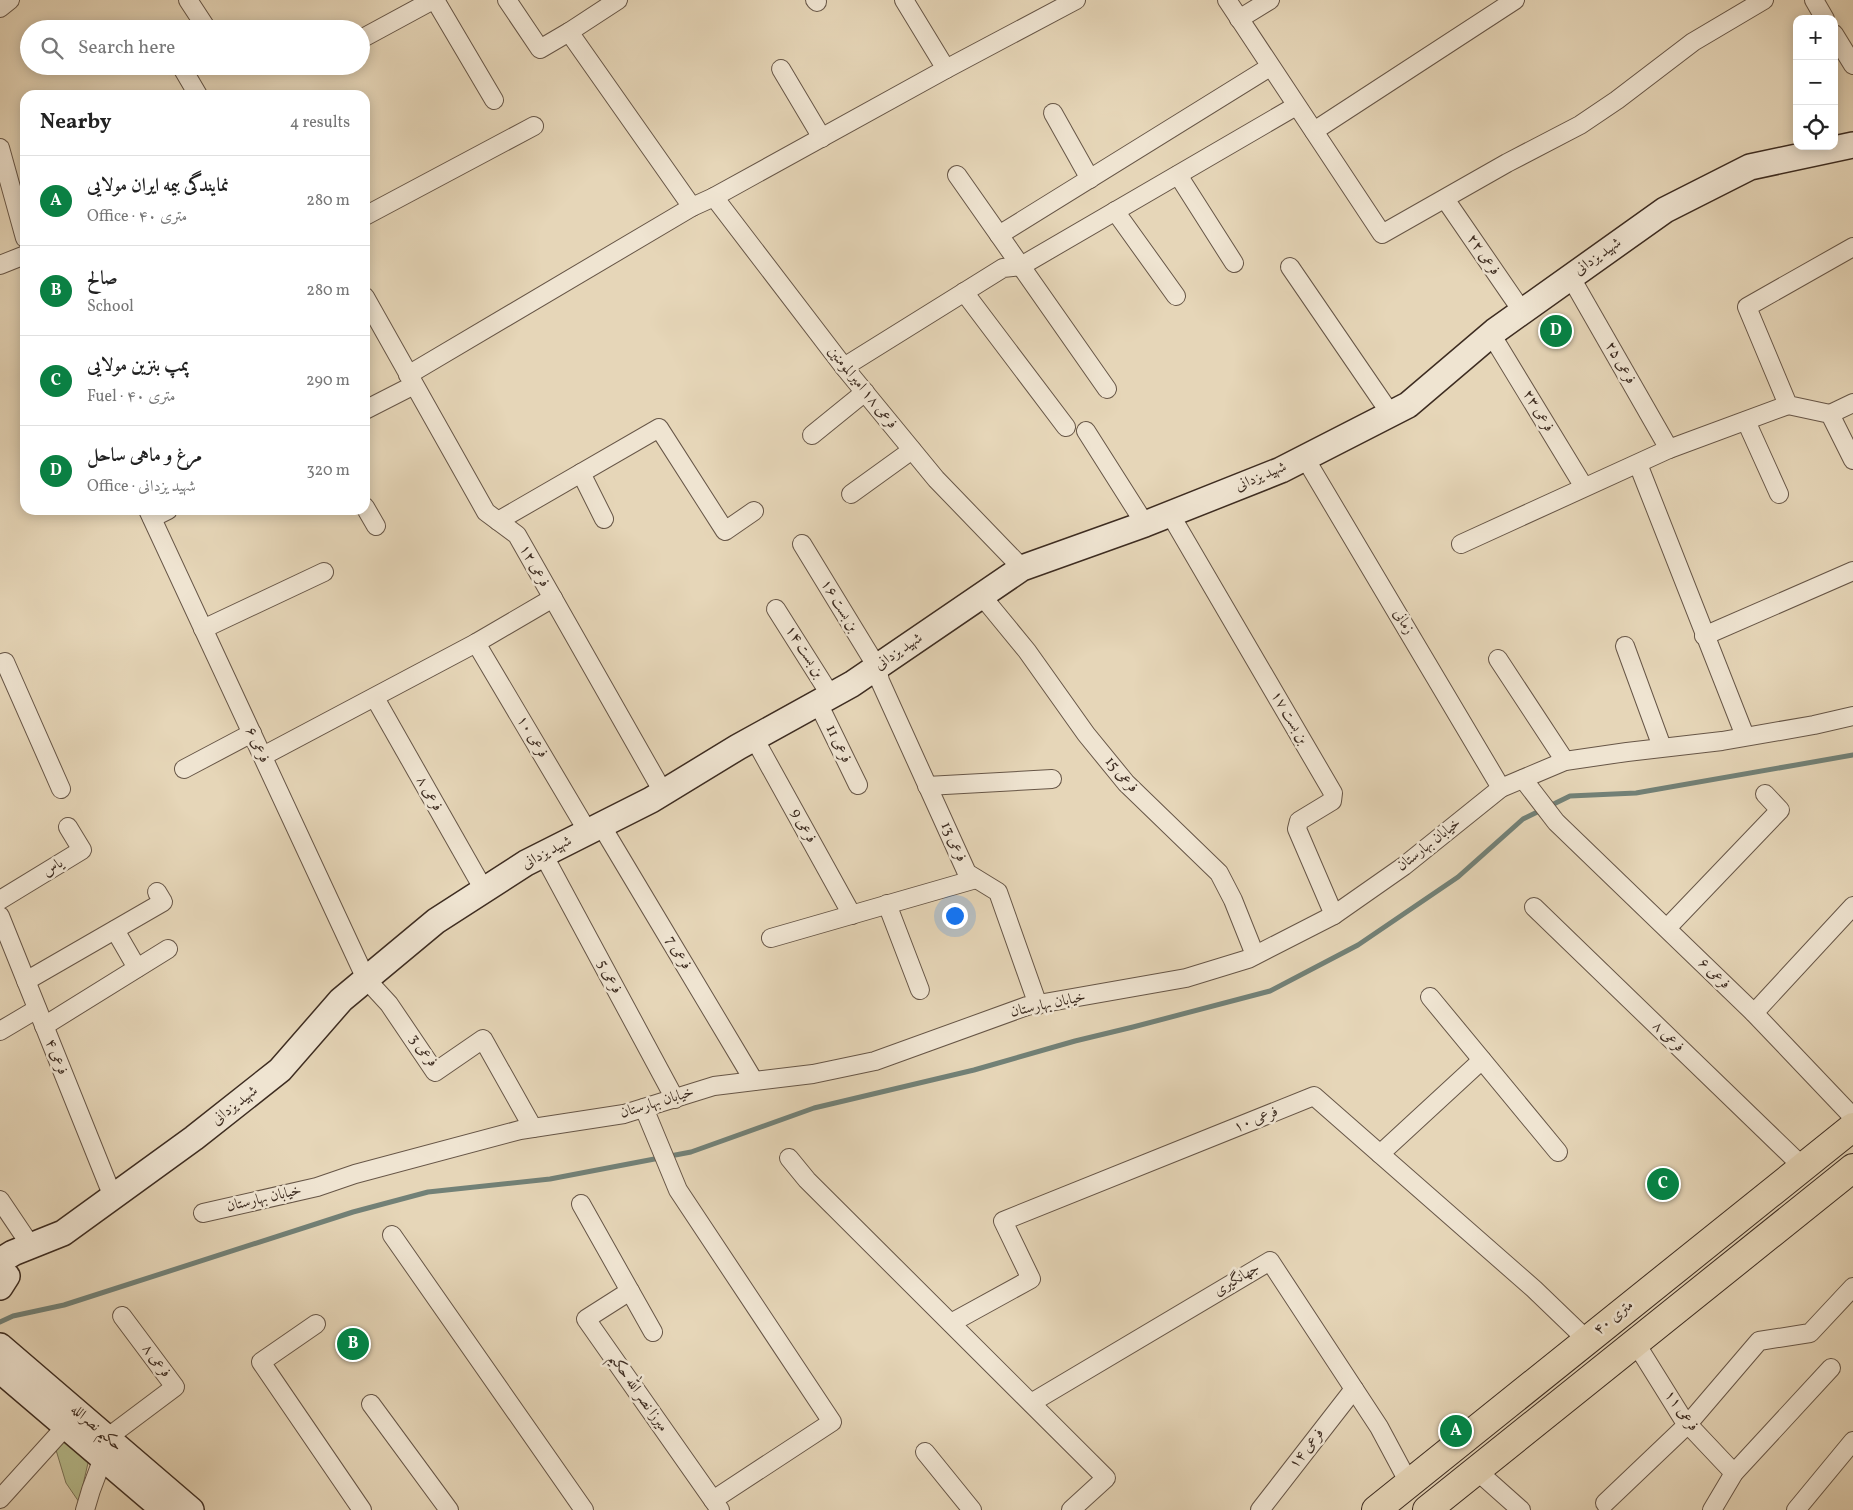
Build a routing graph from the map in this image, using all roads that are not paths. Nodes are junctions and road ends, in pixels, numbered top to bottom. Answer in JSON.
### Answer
{"nodes":[{"id":1,"x":10,"y":0,"type":"edge"},
{"id":2,"x":188,"y":0,"type":"edge"},
{"id":3,"x":434,"y":0,"type":"edge"},
{"id":4,"x":507,"y":0,"type":"edge"},
{"id":5,"x":618,"y":0,"type":"edge"},
{"id":6,"x":904,"y":0,"type":"edge"},
{"id":7,"x":1076,"y":0,"type":"edge"},
{"id":8,"x":1226,"y":0,"type":"edge"},
{"id":9,"x":1270,"y":0,"type":"edge"},
{"id":10,"x":1515,"y":0,"type":"edge"},
{"id":11,"x":1764,"y":0,"type":"edge"},
{"id":12,"x":1814,"y":0,"type":"edge"},
{"id":13,"x":0,"y":8,"type":"edge"},
{"id":14,"x":1823,"y":15,"type":"edge"},
{"id":15,"x":1239,"y":19,"type":"junction"},
{"id":16,"x":201,"y":20,"type":"edge"},
{"id":17,"x":569,"y":32,"type":"junction"},
{"id":18,"x":370,"y":34,"type":"edge"},
{"id":19,"x":1838,"y":41,"type":"edge"},
{"id":20,"x":1853,"y":65,"type":"edge"},
{"id":21,"x":1270,"y":67,"type":"junction"},
{"id":22,"x":946,"y":68,"type":"junction"},
{"id":23,"x":781,"y":69,"type":"dead end"},
{"id":24,"x":186,"y":75,"type":"edge"},
{"id":25,"x":195,"y":90,"type":"edge"},
{"id":26,"x":494,"y":100,"type":"dead end"},
{"id":27,"x":1296,"y":106,"type":"junction"},
{"id":28,"x":1053,"y":113,"type":"dead end"},
{"id":29,"x":534,"y":126,"type":"dead end"},
{"id":30,"x":1314,"y":131,"type":"junction"},
{"id":31,"x":822,"y":138,"type":"junction"},
{"id":32,"x":1853,"y":145,"type":"edge"},
{"id":33,"x":0,"y":148,"type":"edge"},
{"id":34,"x":957,"y":175,"type":"dead end"},
{"id":35,"x":1178,"y":175,"type":"junction"},
{"id":36,"x":1090,"y":179,"type":"junction"},
{"id":37,"x":714,"y":197,"type":"junction"},
{"id":38,"x":1444,"y":199,"type":"junction"},
{"id":39,"x":692,"y":207,"type":"junction"},
{"id":40,"x":1115,"y":211,"type":"junction"},
{"id":41,"x":370,"y":213,"type":"edge"},
{"id":42,"x":20,"y":220,"type":"edge"},
{"id":43,"x":999,"y":235,"type":"junction"},
{"id":44,"x":1853,"y":247,"type":"edge"},
{"id":45,"x":20,"y":257,"type":"edge"},
{"id":46,"x":1234,"y":263,"type":"dead end"},
{"id":47,"x":0,"y":265,"type":"edge"},
{"id":48,"x":1021,"y":266,"type":"junction"},
{"id":49,"x":1290,"y":267,"type":"dead end"},
{"id":50,"x":1570,"y":276,"type":"junction"},
{"id":51,"x":964,"y":292,"type":"junction"},
{"id":52,"x":1176,"y":296,"type":"dead end"},
{"id":53,"x":370,"y":306,"type":"edge"},
{"id":54,"x":1522,"y":311,"type":"junction"},
{"id":55,"x":1491,"y":334,"type":"junction"},
{"id":56,"x":844,"y":367,"type":"junction"},
{"id":57,"x":411,"y":380,"type":"junction"},
{"id":58,"x":1107,"y":389,"type":"dead end"},
{"id":59,"x":864,"y":392,"type":"junction"},
{"id":60,"x":1853,"y":403,"type":"edge"},
{"id":61,"x":1788,"y":405,"type":"junction"},
{"id":62,"x":370,"y":407,"type":"edge"},
{"id":63,"x":1390,"y":413,"type":"junction"},
{"id":64,"x":1830,"y":414,"type":"junction"},
{"id":65,"x":1746,"y":421,"type":"junction"},
{"id":66,"x":1066,"y":427,"type":"dead end"},
{"id":67,"x":1086,"y":432,"type":"dead end"},
{"id":68,"x":812,"y":435,"type":"dead end"},
{"id":69,"x":1669,"y":449,"type":"junction"},
{"id":70,"x":912,"y":450,"type":"junction"},
{"id":71,"x":1305,"y":458,"type":"junction"},
{"id":72,"x":1853,"y":460,"type":"edge"},
{"id":73,"x":1638,"y":464,"type":"junction"},
{"id":74,"x":581,"y":473,"type":"junction"},
{"id":75,"x":1584,"y":487,"type":"junction"},
{"id":76,"x":851,"y":494,"type":"dead end"},
{"id":77,"x":1779,"y":494,"type":"dead end"},
{"id":78,"x":754,"y":511,"type":"dead end"},
{"id":79,"x":1170,"y":514,"type":"junction"},
{"id":80,"x":150,"y":515,"type":"edge"},
{"id":81,"x":370,"y":515,"type":"edge"},
{"id":82,"x":604,"y":519,"type":"dead end"},
{"id":83,"x":498,"y":521,"type":"junction"},
{"id":84,"x":1145,"y":524,"type":"junction"},
{"id":85,"x":376,"y":526,"type":"dead end"},
{"id":86,"x":802,"y":544,"type":"dead end"},
{"id":87,"x":1461,"y":544,"type":"dead end"},
{"id":88,"x":1022,"y":568,"type":"junction"},
{"id":89,"x":1853,"y":571,"type":"edge"},
{"id":90,"x":324,"y":572,"type":"dead end"},
{"id":91,"x":981,"y":594,"type":"junction"},
{"id":92,"x":553,"y":598,"type":"junction"},
{"id":93,"x":776,"y":609,"type":"dead end"},
{"id":94,"x":203,"y":629,"type":"junction"},
{"id":95,"x":1704,"y":636,"type":"junction"},
{"id":96,"x":476,"y":643,"type":"junction"},
{"id":97,"x":1625,"y":646,"type":"dead end"},
{"id":98,"x":1498,"y":659,"type":"dead end"},
{"id":99,"x":0,"y":664,"type":"edge"},
{"id":100,"x":877,"y":667,"type":"junction"},
{"id":101,"x":375,"y":698,"type":"junction"},
{"id":102,"x":824,"y":699,"type":"junction"},
{"id":103,"x":1853,"y":716,"type":"edge"},
{"id":104,"x":252,"y":733,"type":"junction"},
{"id":105,"x":1745,"y":736,"type":"junction"},
{"id":106,"x":754,"y":738,"type":"junction"},
{"id":107,"x":1662,"y":748,"type":"junction"},
{"id":108,"x":263,"y":756,"type":"junction"},
{"id":109,"x":1565,"y":761,"type":"junction"},
{"id":110,"x":184,"y":770,"type":"dead end"},
{"id":111,"x":1052,"y":779,"type":"dead end"},
{"id":112,"x":1523,"y":779,"type":"junction"},
{"id":113,"x":858,"y":785,"type":"dead end"},
{"id":114,"x":927,"y":786,"type":"junction"},
{"id":115,"x":1501,"y":788,"type":"junction"},
{"id":116,"x":61,"y":790,"type":"dead end"},
{"id":117,"x":663,"y":792,"type":"junction"},
{"id":118,"x":1765,"y":794,"type":"dead end"},
{"id":119,"x":68,"y":826,"type":"dead end"},
{"id":120,"x":595,"y":828,"type":"junction"},
{"id":121,"x":544,"y":854,"type":"junction"},
{"id":122,"x":976,"y":879,"type":"junction"},
{"id":123,"x":484,"y":890,"type":"junction"},
{"id":124,"x":157,"y":892,"type":"dead end"},
{"id":125,"x":0,"y":900,"type":"edge"},
{"id":126,"x":887,"y":904,"type":"junction"},
{"id":127,"x":1534,"y":906,"type":"dead end"},
{"id":128,"x":1853,"y":906,"type":"edge"},
{"id":129,"x":852,"y":915,"type":"junction"},
{"id":130,"x":1334,"y":915,"type":"junction"},
{"id":131,"x":0,"y":916,"type":"edge"},
{"id":132,"x":1667,"y":928,"type":"junction"},
{"id":133,"x":115,"y":930,"type":"junction"},
{"id":134,"x":771,"y":938,"type":"dead end"},
{"id":135,"x":168,"y":949,"type":"dead end"},
{"id":136,"x":1255,"y":955,"type":"junction"},
{"id":137,"x":137,"y":968,"type":"junction"},
{"id":138,"x":366,"y":979,"type":"junction"},
{"id":139,"x":26,"y":981,"type":"junction"},
{"id":140,"x":920,"y":990,"type":"dead end"},
{"id":141,"x":1430,"y":998,"type":"dead end"},
{"id":142,"x":1038,"y":1005,"type":"junction"},
{"id":143,"x":37,"y":1009,"type":"junction"},
{"id":144,"x":1754,"y":1013,"type":"junction"},
{"id":145,"x":44,"y":1026,"type":"junction"},
{"id":146,"x":0,"y":1031,"type":"edge"},
{"id":147,"x":1482,"y":1060,"type":"junction"},
{"id":148,"x":754,"y":1081,"type":"junction"},
{"id":149,"x":674,"y":1098,"type":"junction"},
{"id":150,"x":644,"y":1108,"type":"junction"},
{"id":151,"x":1853,"y":1117,"type":"edge"},
{"id":152,"x":1853,"y":1127,"type":"edge"},
{"id":153,"x":533,"y":1128,"type":"junction"},
{"id":154,"x":1558,"y":1152,"type":"dead end"},
{"id":155,"x":1380,"y":1154,"type":"junction"},
{"id":156,"x":789,"y":1158,"type":"dead end"},
{"id":157,"x":1803,"y":1167,"type":"junction"},
{"id":158,"x":1853,"y":1168,"type":"edge"},
{"id":159,"x":113,"y":1197,"type":"junction"},
{"id":160,"x":0,"y":1200,"type":"edge"},
{"id":161,"x":580,"y":1204,"type":"dead end"},
{"id":162,"x":203,"y":1213,"type":"dead end"},
{"id":163,"x":63,"y":1233,"type":"junction"},
{"id":164,"x":392,"y":1235,"type":"dead end"},
{"id":165,"x":31,"y":1246,"type":"junction"},
{"id":166,"x":2,"y":1276,"type":"edge"},
{"id":167,"x":1853,"y":1288,"type":"edge"},
{"id":168,"x":630,"y":1291,"type":"junction"},
{"id":169,"x":122,"y":1316,"type":"dead end"},
{"id":170,"x":951,"y":1323,"type":"junction"},
{"id":171,"x":316,"y":1324,"type":"dead end"},
{"id":172,"x":653,"y":1332,"type":"dead end"},
{"id":173,"x":1587,"y":1340,"type":"junction"},
{"id":174,"x":1635,"y":1342,"type":"junction"},
{"id":175,"x":0,"y":1345,"type":"edge"},
{"id":176,"x":1832,"y":1368,"type":"dead end"},
{"id":177,"x":0,"y":1370,"type":"edge"},
{"id":178,"x":1354,"y":1388,"type":"junction"},
{"id":179,"x":1031,"y":1403,"type":"junction"},
{"id":180,"x":372,"y":1404,"type":"dead end"},
{"id":181,"x":1688,"y":1424,"type":"junction"},
{"id":182,"x":66,"y":1426,"type":"junction"},
{"id":183,"x":1853,"y":1440,"type":"edge"},
{"id":184,"x":105,"y":1448,"type":"junction"},
{"id":185,"x":925,"y":1452,"type":"dead end"},
{"id":186,"x":1476,"y":1470,"type":"junction"},
{"id":187,"x":1734,"y":1473,"type":"junction"},
{"id":188,"x":1410,"y":1483,"type":"junction"},
{"id":189,"x":0,"y":1499,"type":"edge"},
{"id":190,"x":1605,"y":1503,"type":"dead end"},
{"id":191,"x":717,"y":1505,"type":"edge"},
{"id":192,"x":85,"y":1510,"type":"edge"},
{"id":193,"x":164,"y":1510,"type":"edge"},
{"id":194,"x":191,"y":1510,"type":"edge"},
{"id":195,"x":362,"y":1510,"type":"edge"},
{"id":196,"x":449,"y":1510,"type":"edge"},
{"id":197,"x":584,"y":1510,"type":"edge"},
{"id":198,"x":972,"y":1510,"type":"edge"},
{"id":199,"x":1071,"y":1510,"type":"edge"},
{"id":200,"x":1260,"y":1510,"type":"edge"},
{"id":201,"x":1376,"y":1510,"type":"edge"},
{"id":202,"x":1427,"y":1510,"type":"edge"},
{"id":203,"x":1520,"y":1510,"type":"edge"},
{"id":204,"x":1712,"y":1510,"type":"edge"},
{"id":205,"x":1796,"y":1510,"type":"edge"}],
"edges":[{"from":1,"to":13,"type":"street"},
{"from":2,"to":16,"type":"street"},
{"from":3,"to":18,"type":"street"},
{"from":3,"to":26,"type":"street"},
{"from":4,"to":17,"type":"street"},
{"from":5,"to":17,"type":"street"},
{"from":6,"to":22,"type":"street"},
{"from":7,"to":22,"type":"street"},
{"from":8,"to":15,"type":"street"},
{"from":9,"to":15,"type":"street"},
{"from":10,"to":30,"type":"street"},
{"from":11,"to":38,"type":"street"},
{"from":12,"to":14,"type":"street"},
{"from":15,"to":21,"type":"street"},
{"from":17,"to":39,"type":"street"},
{"from":19,"to":20,"type":"street"},
{"from":21,"to":27,"type":"street"},
{"from":21,"to":36,"type":"street"},
{"from":22,"to":31,"type":"street"},
{"from":23,"to":31,"type":"street"},
{"from":24,"to":25,"type":"street"},
{"from":27,"to":30,"type":"street"},
{"from":27,"to":35,"type":"street"},
{"from":28,"to":36,"type":"street"},
{"from":29,"to":41,"type":"street"},
{"from":30,"to":38,"type":"street"},
{"from":31,"to":37,"type":"street"},
{"from":32,"to":50,"type":"street","name":"شهید یزدانی"},
{"from":33,"to":42,"type":"street"},
{"from":34,"to":43,"type":"street"},
{"from":35,"to":40,"type":"street"},
{"from":35,"to":46,"type":"street"},
{"from":36,"to":43,"type":"street"},
{"from":37,"to":39,"type":"street"},
{"from":37,"to":56,"type":"street","name":"فرعی ۱۸ امیرالمومنین"},
{"from":38,"to":54,"type":"street","name":"فرعی ۲۲"},
{"from":39,"to":57,"type":"street"},
{"from":40,"to":48,"type":"street"},
{"from":40,"to":52,"type":"street"},
{"from":43,"to":48,"type":"street"},
{"from":44,"to":61,"type":"street"},
{"from":45,"to":47,"type":"street"},
{"from":48,"to":51,"type":"street"},
{"from":48,"to":58,"type":"street"},
{"from":49,"to":63,"type":"street"},
{"from":50,"to":54,"type":"street","name":"شهید یزدانی"},
{"from":50,"to":69,"type":"street","name":"فرعی ۲۵"},
{"from":51,"to":56,"type":"street"},
{"from":51,"to":66,"type":"street"},
{"from":53,"to":57,"type":"street","name":"فرعی ۱۲"},
{"from":54,"to":55,"type":"street","name":"شهید یزدانی"},
{"from":55,"to":63,"type":"street","name":"شهید یزدانی"},
{"from":55,"to":75,"type":"street","name":"فرعی ۲۳"},
{"from":56,"to":59,"type":"street","name":"فرعی ۱۸ امیرالمومنین"},
{"from":57,"to":62,"type":"street"},
{"from":57,"to":83,"type":"street","name":"فرعی ۱۲"},
{"from":59,"to":68,"type":"street"},
{"from":59,"to":70,"type":"street","name":"فرعی ۱۸ امیرالمومنین"},
{"from":60,"to":64,"type":"street"},
{"from":61,"to":64,"type":"street"},
{"from":61,"to":65,"type":"street"},
{"from":63,"to":71,"type":"street","name":"شهید یزدانی"},
{"from":64,"to":72,"type":"street"},
{"from":65,"to":69,"type":"street"},
{"from":65,"to":77,"type":"street"},
{"from":67,"to":84,"type":"street"},
{"from":69,"to":73,"type":"street"},
{"from":70,"to":76,"type":"street"},
{"from":70,"to":88,"type":"street","name":"فرعی ۱۸ امیرالمومنین"},
{"from":71,"to":79,"type":"street","name":"شهید یزدانی"},
{"from":71,"to":115,"type":"street","name":"زمانی"},
{"from":73,"to":75,"type":"street"},
{"from":73,"to":95,"type":"street"},
{"from":74,"to":78,"type":"street"},
{"from":74,"to":82,"type":"street"},
{"from":74,"to":83,"type":"street"},
{"from":75,"to":87,"type":"street"},
{"from":79,"to":84,"type":"street","name":"شهید یزدانی"},
{"from":79,"to":130,"type":"street","name":"بن بست ۱۷"},
{"from":80,"to":94,"type":"street","name":"فرعی ۶"},
{"from":81,"to":85,"type":"street"},
{"from":83,"to":92,"type":"street","name":"فرعی ۱۲"},
{"from":84,"to":88,"type":"street","name":"شهید یزدانی"},
{"from":86,"to":100,"type":"street","name":"بن بست ۱۶"},
{"from":88,"to":91,"type":"street","name":"شهید یزدانی"},
{"from":89,"to":95,"type":"street"},
{"from":90,"to":94,"type":"street"},
{"from":91,"to":100,"type":"street","name":"شهید یزدانی"},
{"from":91,"to":136,"type":"street","name":"فرعی 15"},
{"from":92,"to":96,"type":"street"},
{"from":92,"to":117,"type":"street","name":"فرعی ۱۲"},
{"from":93,"to":102,"type":"street","name":"بن بست ۱۴"},
{"from":94,"to":104,"type":"street","name":"فرعی ۶"},
{"from":95,"to":105,"type":"street"},
{"from":96,"to":101,"type":"street"},
{"from":96,"to":120,"type":"street","name":"فرعی ۱۰"},
{"from":97,"to":107,"type":"street"},
{"from":98,"to":109,"type":"street"},
{"from":99,"to":116,"type":"street"},
{"from":100,"to":102,"type":"street","name":"شهید یزدانی"},
{"from":100,"to":114,"type":"street","name":"فرعی 13"},
{"from":101,"to":108,"type":"street"},
{"from":101,"to":123,"type":"street","name":"فرعی ۸"},
{"from":102,"to":106,"type":"street","name":"شهید یزدانی"},
{"from":102,"to":113,"type":"street","name":"فرعی 11"},
{"from":103,"to":105,"type":"street","name":"خیابان بهارستان"},
{"from":104,"to":108,"type":"street","name":"فرعی ۶"},
{"from":104,"to":110,"type":"street"},
{"from":105,"to":107,"type":"street","name":"خیابان بهارستان"},
{"from":106,"to":117,"type":"street","name":"شهید یزدانی"},
{"from":106,"to":129,"type":"street","name":"فرعی 9"},
{"from":107,"to":109,"type":"street","name":"خیابان بهارستان"},
{"from":108,"to":138,"type":"street","name":"فرعی ۶"},
{"from":109,"to":112,"type":"street","name":"خیابان بهارستان"},
{"from":111,"to":114,"type":"street"},
{"from":112,"to":115,"type":"street","name":"خیابان بهارستان"},
{"from":112,"to":132,"type":"street","name":"فرعی ۶"},
{"from":114,"to":122,"type":"street","name":"فرعی 13"},
{"from":115,"to":130,"type":"street","name":"خیابان بهارستان"},
{"from":117,"to":120,"type":"street","name":"شهید یزدانی"},
{"from":118,"to":132,"type":"street"},
{"from":119,"to":125,"type":"street","name":"یاس"},
{"from":120,"to":121,"type":"street","name":"شهید یزدانی"},
{"from":120,"to":148,"type":"street","name":"فرعی 7"},
{"from":121,"to":123,"type":"street","name":"شهید یزدانی"},
{"from":121,"to":149,"type":"street","name":"فرعی 5"},
{"from":122,"to":126,"type":"street"},
{"from":122,"to":142,"type":"street","name":"فرعی 13"},
{"from":123,"to":138,"type":"street","name":"شهید یزدانی"},
{"from":124,"to":133,"type":"street"},
{"from":126,"to":129,"type":"street"},
{"from":126,"to":140,"type":"street"},
{"from":127,"to":157,"type":"street","name":"فرعی ۸"},
{"from":128,"to":144,"type":"street"},
{"from":129,"to":134,"type":"street"},
{"from":130,"to":136,"type":"street","name":"خیابان بهارستان"},
{"from":131,"to":139,"type":"street","name":"فرعی ۴"},
{"from":132,"to":144,"type":"street","name":"فرعی ۶"},
{"from":133,"to":137,"type":"street"},
{"from":133,"to":139,"type":"street"},
{"from":135,"to":137,"type":"street"},
{"from":136,"to":142,"type":"street","name":"خیابان بهارستان"},
{"from":137,"to":145,"type":"street"},
{"from":138,"to":153,"type":"street","name":"فرعی 3"},
{"from":138,"to":159,"type":"street","name":"شهید یزدانی"},
{"from":139,"to":143,"type":"street","name":"فرعی ۴"},
{"from":141,"to":147,"type":"street"},
{"from":142,"to":148,"type":"street","name":"خیابان بهارستان"},
{"from":143,"to":145,"type":"street","name":"فرعی ۴"},
{"from":143,"to":146,"type":"street"},
{"from":144,"to":151,"type":"street","name":"فرعی ۶"},
{"from":145,"to":159,"type":"street","name":"فرعی ۴"},
{"from":147,"to":154,"type":"street"},
{"from":147,"to":155,"type":"street"},
{"from":148,"to":149,"type":"street","name":"خیابان بهارستان"},
{"from":149,"to":150,"type":"street","name":"خیابان بهارستان"},
{"from":150,"to":153,"type":"street","name":"خیابان بهارستان"},
{"from":150,"to":191,"type":"street"},
{"from":152,"to":157,"type":"main road","name":"۴۰ متری"},
{"from":153,"to":162,"type":"street","name":"خیابان بهارستان"},
{"from":155,"to":170,"type":"street","name":"فرعی ۱۰"},
{"from":155,"to":173,"type":"street","name":"فرعی ۱۰"},
{"from":156,"to":170,"type":"street"},
{"from":157,"to":173,"type":"main road","name":"۴۰ متری"},
{"from":158,"to":174,"type":"main road"},
{"from":159,"to":163,"type":"street","name":"شهید یزدانی"},
{"from":160,"to":165,"type":"street"},
{"from":161,"to":168,"type":"street"},
{"from":163,"to":165,"type":"street","name":"شهید یزدانی"},
{"from":163,"to":166,"type":"street"},
{"from":164,"to":197,"type":"street"},
{"from":165,"to":166,"type":"street","name":"شهید یزدانی"},
{"from":167,"to":181,"type":"street"},
{"from":168,"to":172,"type":"street"},
{"from":168,"to":191,"type":"street","name":"میرزا نصر الله حکیم"},
{"from":169,"to":184,"type":"street","name":"فرعی ۸"},
{"from":170,"to":179,"type":"street"},
{"from":171,"to":195,"type":"street"},
{"from":173,"to":188,"type":"main road","name":"۴۰ متری"},
{"from":174,"to":181,"type":"street","name":"فرعی ۱۱"},
{"from":174,"to":186,"type":"main road"},
{"from":175,"to":184,"type":"street","name":"حکیم نصرالله"},
{"from":176,"to":187,"type":"street"},
{"from":177,"to":182,"type":"street","name":"حکیم نصرالله"},
{"from":178,"to":179,"type":"street","name":"جهانگیری"},
{"from":178,"to":188,"type":"street","name":"جهانگیری"},
{"from":178,"to":200,"type":"street","name":"فرعی ۱۴"},
{"from":179,"to":199,"type":"street"},
{"from":180,"to":196,"type":"street"},
{"from":181,"to":187,"type":"street","name":"فرعی ۱۱"},
{"from":181,"to":190,"type":"street"},
{"from":182,"to":184,"type":"street","name":"حکیم نصرالله"},
{"from":182,"to":189,"type":"street"},
{"from":183,"to":205,"type":"street"},
{"from":184,"to":192,"type":"street"},
{"from":184,"to":193,"type":"street","name":"حکیم نصرالله"},
{"from":184,"to":194,"type":"street","name":"حکیم نصرالله"},
{"from":185,"to":198,"type":"street"},
{"from":186,"to":202,"type":"main road"},
{"from":186,"to":203,"type":"street"},
{"from":187,"to":204,"type":"street"},
{"from":188,"to":201,"type":"main road","name":"۴۰ متری"}]}
